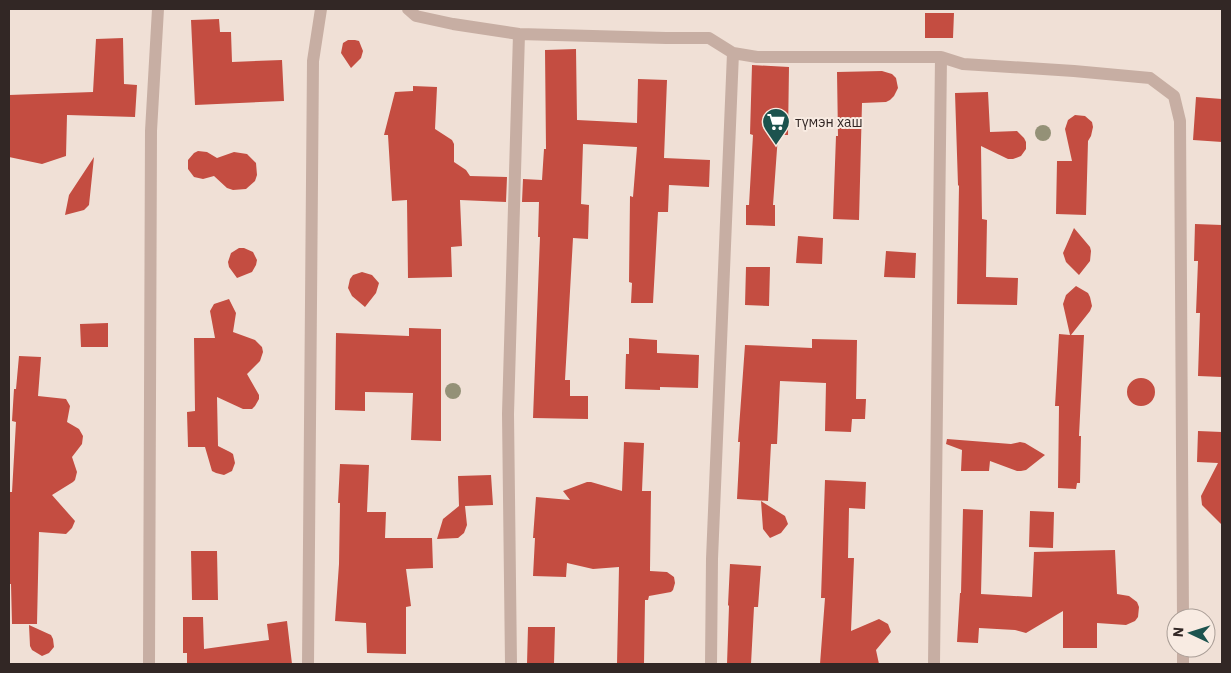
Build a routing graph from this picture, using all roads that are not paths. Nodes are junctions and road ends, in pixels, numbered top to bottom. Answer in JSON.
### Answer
{"nodes":[{"id":1,"x":158,"y":9,"type":"edge"},
{"id":2,"x":321,"y":9,"type":"edge"},
{"id":3,"x":408,"y":9,"type":"edge"},
{"id":4,"x":519,"y":34,"type":"junction"},
{"id":5,"x":733,"y":54,"type":"junction"},
{"id":6,"x":941,"y":57,"type":"junction"},
{"id":7,"x":1183,"y":608,"type":"edge"},
{"id":8,"x":149,"y":664,"type":"edge"},
{"id":9,"x":308,"y":664,"type":"edge"},
{"id":10,"x":511,"y":664,"type":"edge"},
{"id":11,"x":710,"y":664,"type":"edge"},
{"id":12,"x":934,"y":664,"type":"edge"}],
"edges":[{"from":1,"to":8,"type":"street"},
{"from":2,"to":9,"type":"street"},
{"from":3,"to":4,"type":"street"},
{"from":4,"to":5,"type":"street"},
{"from":4,"to":10,"type":"street"},
{"from":5,"to":6,"type":"street"},
{"from":5,"to":11,"type":"street"},
{"from":6,"to":7,"type":"street"},
{"from":6,"to":12,"type":"street"}]}
